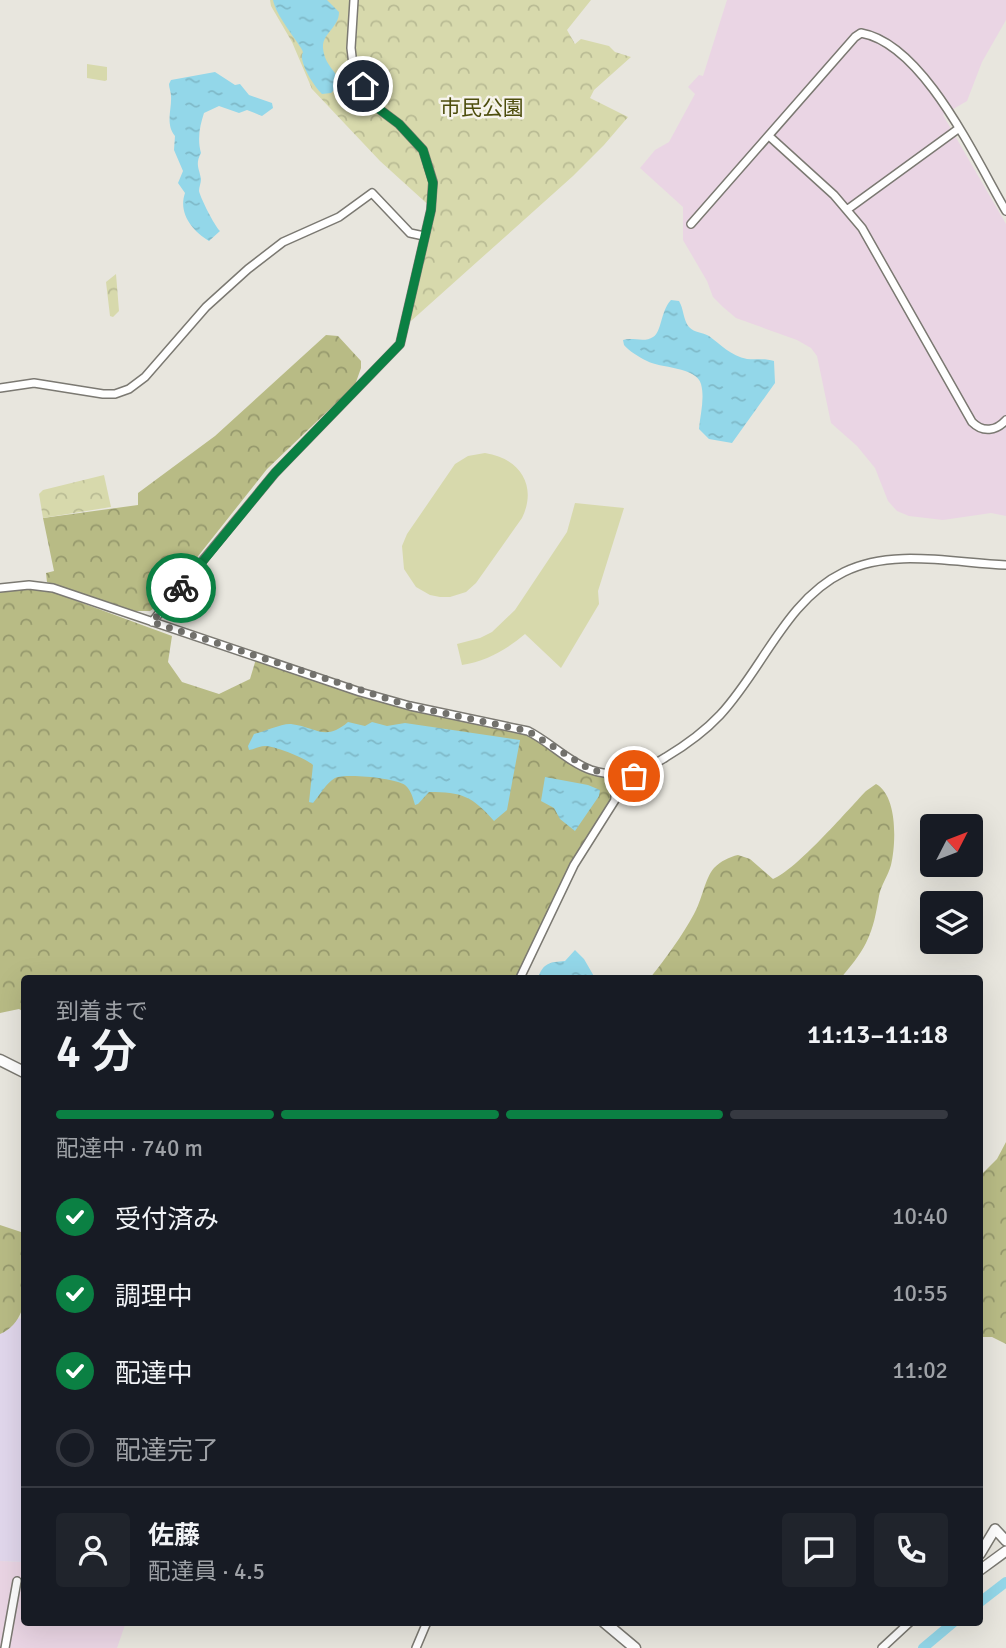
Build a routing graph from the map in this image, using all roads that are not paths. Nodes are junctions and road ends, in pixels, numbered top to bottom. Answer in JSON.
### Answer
{"nodes":[{"id":1,"x":354,"y":0,"type":"edge"},
{"id":2,"x":958,"y":129,"type":"junction"},
{"id":3,"x":769,"y":136,"type":"junction"},
{"id":4,"x":848,"y":209,"type":"junction"},
{"id":5,"x":1006,"y":211,"type":"edge"},
{"id":6,"x":691,"y":224,"type":"dead end"},
{"id":7,"x":424,"y":236,"type":"junction"},
{"id":8,"x":0,"y":388,"type":"edge"},
{"id":9,"x":1006,"y":420,"type":"edge"},
{"id":10,"x":1006,"y":565,"type":"edge"},
{"id":11,"x":0,"y":588,"type":"edge"},
{"id":12,"x":152,"y":622,"type":"junction"},
{"id":13,"x":638,"y":773,"type":"junction"},
{"id":14,"x":607,"y":774,"type":"junction"},
{"id":15,"x":615,"y":800,"type":"junction"},
{"id":16,"x":522,"y":975,"type":"edge"},
{"id":17,"x":0,"y":1060,"type":"edge"},
{"id":18,"x":21,"y":1070,"type":"edge"},
{"id":19,"x":1006,"y":1541,"type":"edge"},
{"id":20,"x":983,"y":1549,"type":"edge"},
{"id":21,"x":1006,"y":1551,"type":"edge"},
{"id":22,"x":983,"y":1568,"type":"edge"},
{"id":23,"x":17,"y":1581,"type":"dead end"},
{"id":24,"x":426,"y":1626,"type":"edge"},
{"id":25,"x":609,"y":1626,"type":"edge"},
{"id":26,"x":906,"y":1626,"type":"edge"},
{"id":27,"x":5,"y":1648,"type":"edge"},
{"id":28,"x":416,"y":1648,"type":"edge"},
{"id":29,"x":635,"y":1648,"type":"edge"},
{"id":30,"x":882,"y":1648,"type":"edge"}],
"edges":[{"from":1,"to":7,"type":"street"},
{"from":2,"to":3,"type":"street"},
{"from":2,"to":4,"type":"street"},
{"from":2,"to":5,"type":"street"},
{"from":3,"to":4,"type":"street"},
{"from":3,"to":6,"type":"street"},
{"from":4,"to":9,"type":"street"},
{"from":7,"to":8,"type":"street"},
{"from":7,"to":12,"type":"street"},
{"from":10,"to":13,"type":"street"},
{"from":11,"to":12,"type":"street"},
{"from":12,"to":14,"type":"street"},
{"from":13,"to":14,"type":"street"},
{"from":13,"to":15,"type":"street"},
{"from":14,"to":15,"type":"street"},
{"from":15,"to":16,"type":"street"},
{"from":17,"to":18,"type":"highway"},
{"from":19,"to":20,"type":"main road"},
{"from":21,"to":22,"type":"main road"},
{"from":23,"to":27,"type":"street"},
{"from":24,"to":28,"type":"street"},
{"from":25,"to":29,"type":"highway"},
{"from":26,"to":30,"type":"street"}]}
